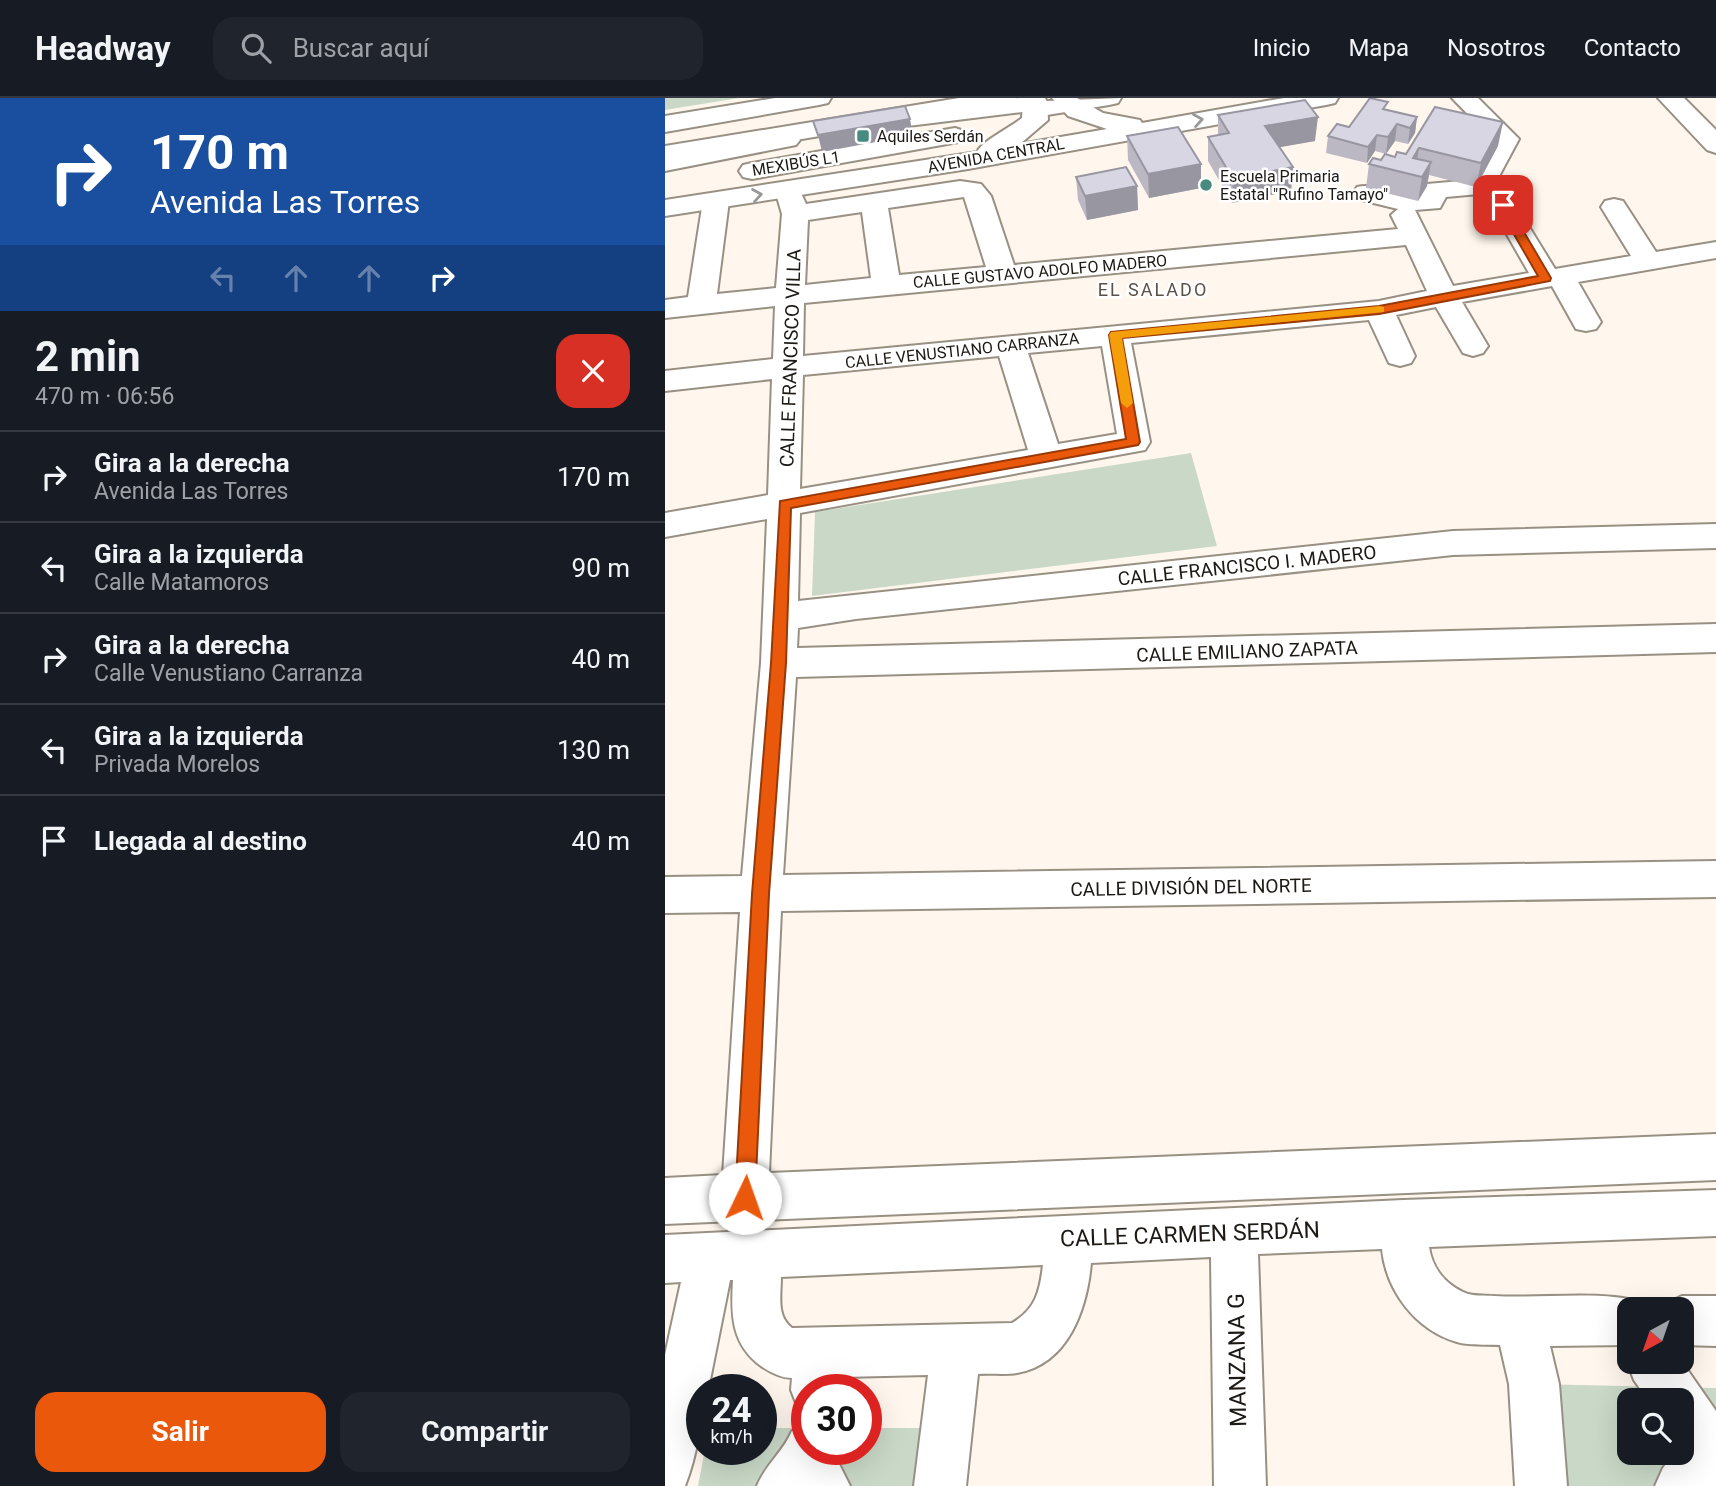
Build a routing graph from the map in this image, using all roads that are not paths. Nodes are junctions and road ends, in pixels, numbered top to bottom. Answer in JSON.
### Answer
{"nodes":[{"id":1,"x":819,"y":98,"type":"edge"},
{"id":2,"x":904,"y":98,"type":"edge"},
{"id":3,"x":1004,"y":98,"type":"edge"},
{"id":4,"x":1109,"y":98,"type":"edge"},
{"id":5,"x":1326,"y":98,"type":"edge"},
{"id":6,"x":1464,"y":98,"type":"edge"},
{"id":7,"x":1670,"y":98,"type":"edge"},
{"id":8,"x":1047,"y":105,"type":"edge"},
{"id":9,"x":665,"y":124,"type":"edge"},
{"id":10,"x":1161,"y":126,"type":"junction"},
{"id":11,"x":665,"y":135,"type":"edge"},
{"id":12,"x":1716,"y":145,"type":"edge"},
{"id":13,"x":665,"y":154,"type":"edge"},
{"id":14,"x":968,"y":161,"type":"junction"},
{"id":15,"x":665,"y":163,"type":"edge"},
{"id":16,"x":665,"y":177,"type":"edge"},
{"id":17,"x":1366,"y":193,"type":"dead end"},
{"id":18,"x":791,"y":202,"type":"junction"},
{"id":19,"x":874,"y":202,"type":"junction"},
{"id":20,"x":1503,"y":205,"type":"dead end"},
{"id":21,"x":1613,"y":207,"type":"dead end"},
{"id":22,"x":665,"y":208,"type":"edge"},
{"id":23,"x":714,"y":214,"type":"junction"},
{"id":24,"x":1716,"y":250,"type":"edge"},
{"id":25,"x":1648,"y":261,"type":"junction"},
{"id":26,"x":1003,"y":275,"type":"junction"},
{"id":27,"x":1553,"y":277,"type":"junction"},
{"id":28,"x":886,"y":285,"type":"junction"},
{"id":29,"x":790,"y":296,"type":"junction"},
{"id":30,"x":1444,"y":296,"type":"junction"},
{"id":31,"x":701,"y":305,"type":"junction"},
{"id":32,"x":665,"y":309,"type":"edge"},
{"id":33,"x":1379,"y":310,"type":"junction"},
{"id":34,"x":1586,"y":322,"type":"dead end"},
{"id":35,"x":1115,"y":335,"type":"junction"},
{"id":36,"x":1010,"y":345,"type":"junction"},
{"id":37,"x":1473,"y":346,"type":"dead end"},
{"id":38,"x":1400,"y":356,"type":"dead end"},
{"id":39,"x":789,"y":367,"type":"junction"},
{"id":40,"x":665,"y":382,"type":"edge"},
{"id":41,"x":1046,"y":457,"type":"junction"},
{"id":42,"x":785,"y":505,"type":"junction"},
{"id":43,"x":665,"y":525,"type":"edge"},
{"id":44,"x":1716,"y":536,"type":"edge"},
{"id":45,"x":780,"y":617,"type":"junction"},
{"id":46,"x":1716,"y":638,"type":"edge"},
{"id":47,"x":779,"y":663,"type":"junction"},
{"id":48,"x":1716,"y":879,"type":"edge"},
{"id":49,"x":761,"y":894,"type":"junction"},
{"id":50,"x":665,"y":895,"type":"edge"},
{"id":51,"x":1716,"y":1157,"type":"edge"},
{"id":52,"x":745,"y":1198,"type":"junction"},
{"id":53,"x":665,"y":1202,"type":"edge"},
{"id":54,"x":1716,"y":1213,"type":"edge"},
{"id":55,"x":1403,"y":1224,"type":"junction"},
{"id":56,"x":1234,"y":1233,"type":"junction"},
{"id":57,"x":1069,"y":1239,"type":"junction"},
{"id":58,"x":758,"y":1255,"type":"junction"},
{"id":59,"x":688,"y":1258,"type":"edge"},
{"id":60,"x":682,"y":1317,"type":"edge"},
{"id":61,"x":1694,"y":1321,"type":"edge"},
{"id":62,"x":1716,"y":1321,"type":"edge"},
{"id":63,"x":1520,"y":1322,"type":"junction"},
{"id":64,"x":1617,"y":1323,"type":"edge"},
{"id":65,"x":955,"y":1349,"type":"junction"},
{"id":66,"x":818,"y":1370,"type":"edge"},
{"id":67,"x":1694,"y":1423,"type":"edge"},
{"id":68,"x":665,"y":1471,"type":"edge"},
{"id":69,"x":1683,"y":1485,"type":"edge"},
{"id":70,"x":940,"y":1486,"type":"edge"},
{"id":71,"x":1240,"y":1486,"type":"edge"},
{"id":72,"x":1541,"y":1486,"type":"edge"}],
"edges":[{"from":1,"to":9,"type":"main road"},
{"from":2,"to":11,"type":"main road"},
{"from":3,"to":13,"type":"main road"},
{"from":4,"to":8,"type":"main road","name":"MEXIBÚS L1"},
{"from":10,"to":5,"type":"main road","name":"AVENIDA CENTRAL","one_way":true},
{"from":6,"to":17,"type":"main road"},
{"from":7,"to":12,"type":"main road"},
{"from":8,"to":10,"type":"main road"},
{"from":8,"to":14,"type":"main road"},
{"from":8,"to":15,"type":"main road","name":"MEXIBÚS L1"},
{"from":8,"to":16,"type":"main road","name":"MEXIBÚS L1"},
{"from":10,"to":14,"type":"main road","name":"AVENIDA CENTRAL"},
{"from":14,"to":18,"type":"main road","name":"AVENIDA CENTRAL"},
{"from":18,"to":19,"type":"main road"},
{"from":23,"to":18,"type":"main road","name":"AVENIDA CENTRAL","one_way":true},
{"from":18,"to":29,"type":"main road","name":"CALLE FRANCISCO VILLA"},
{"from":19,"to":26,"type":"main road"},
{"from":19,"to":28,"type":"main road"},
{"from":20,"to":27,"type":"main road"},
{"from":21,"to":25,"type":"main road"},
{"from":22,"to":23,"type":"main road","name":"AVENIDA CENTRAL"},
{"from":23,"to":31,"type":"main road"},
{"from":24,"to":25,"type":"main road","name":"CALLE VENUSTIANO CARRANZA"},
{"from":25,"to":27,"type":"main road","name":"CALLE VENUSTIANO CARRANZA"},
{"from":26,"to":28,"type":"main road","name":"CALLE GUSTAVO ADOLFO MADERO"},
{"from":26,"to":30,"type":"main road","name":"CALLE GUSTAVO ADOLFO MADERO"},
{"from":27,"to":30,"type":"main road","name":"CALLE VENUSTIANO CARRANZA"},
{"from":27,"to":34,"type":"main road"},
{"from":28,"to":29,"type":"main road","name":"CALLE GUSTAVO ADOLFO MADERO"},
{"from":29,"to":31,"type":"main road","name":"CALLE GUSTAVO ADOLFO MADERO"},
{"from":29,"to":39,"type":"main road","name":"CALLE FRANCISCO VILLA"},
{"from":30,"to":33,"type":"main road","name":"CALLE VENUSTIANO CARRANZA"},
{"from":30,"to":37,"type":"main road"},
{"from":31,"to":32,"type":"main road","name":"CALLE GUSTAVO ADOLFO MADERO"},
{"from":33,"to":35,"type":"main road","name":"CALLE VENUSTIANO CARRANZA"},
{"from":33,"to":38,"type":"main road"},
{"from":35,"to":36,"type":"main road","name":"CALLE VENUSTIANO CARRANZA"},
{"from":35,"to":41,"type":"main road"},
{"from":36,"to":39,"type":"main road","name":"CALLE VENUSTIANO CARRANZA"},
{"from":36,"to":41,"type":"main road"},
{"from":39,"to":40,"type":"main road","name":"CALLE VENUSTIANO CARRANZA"},
{"from":39,"to":42,"type":"main road","name":"CALLE FRANCISCO VILLA"},
{"from":41,"to":42,"type":"main road"},
{"from":42,"to":43,"type":"main road"},
{"from":42,"to":45,"type":"main road","name":"CALLE FRANCISCO VILLA"},
{"from":44,"to":45,"type":"main road","name":"CALLE FRANCISCO I. MADERO"},
{"from":45,"to":47,"type":"main road","name":"CALLE FRANCISCO VILLA"},
{"from":46,"to":47,"type":"main road","name":"CALLE EMILIANO ZAPATA"},
{"from":47,"to":49,"type":"main road","name":"CALLE FRANCISCO VILLA"},
{"from":48,"to":49,"type":"main road","name":"CALLE DIVISIÓN DEL NORTE"},
{"from":49,"to":50,"type":"main road","name":"CALLE DIVISIÓN DEL NORTE"},
{"from":49,"to":52,"type":"main road","name":"CALLE FRANCISCO VILLA"},
{"from":51,"to":52,"type":"main road"},
{"from":52,"to":53,"type":"main road"},
{"from":54,"to":55,"type":"main road","name":"CALLE CARMEN SERDÁN"},
{"from":55,"to":56,"type":"main road","name":"CALLE CARMEN SERDÁN"},
{"from":55,"to":63,"type":"main road"},
{"from":56,"to":57,"type":"main road","name":"CALLE CARMEN SERDÁN"},
{"from":56,"to":71,"type":"main road","name":"MANZANA G"},
{"from":57,"to":58,"type":"main road","name":"CALLE CARMEN SERDÁN"},
{"from":57,"to":65,"type":"main road"},
{"from":58,"to":59,"type":"main road","name":"CALLE CARMEN SERDÁN"},
{"from":58,"to":66,"type":"main road"},
{"from":59,"to":60,"type":"main road"},
{"from":60,"to":68,"type":"main road"},
{"from":61,"to":62,"type":"main road"},
{"from":63,"to":64,"type":"main road"},
{"from":63,"to":72,"type":"main road"},
{"from":65,"to":66,"type":"main road"},
{"from":65,"to":70,"type":"main road"},
{"from":67,"to":69,"type":"main road"}]}
